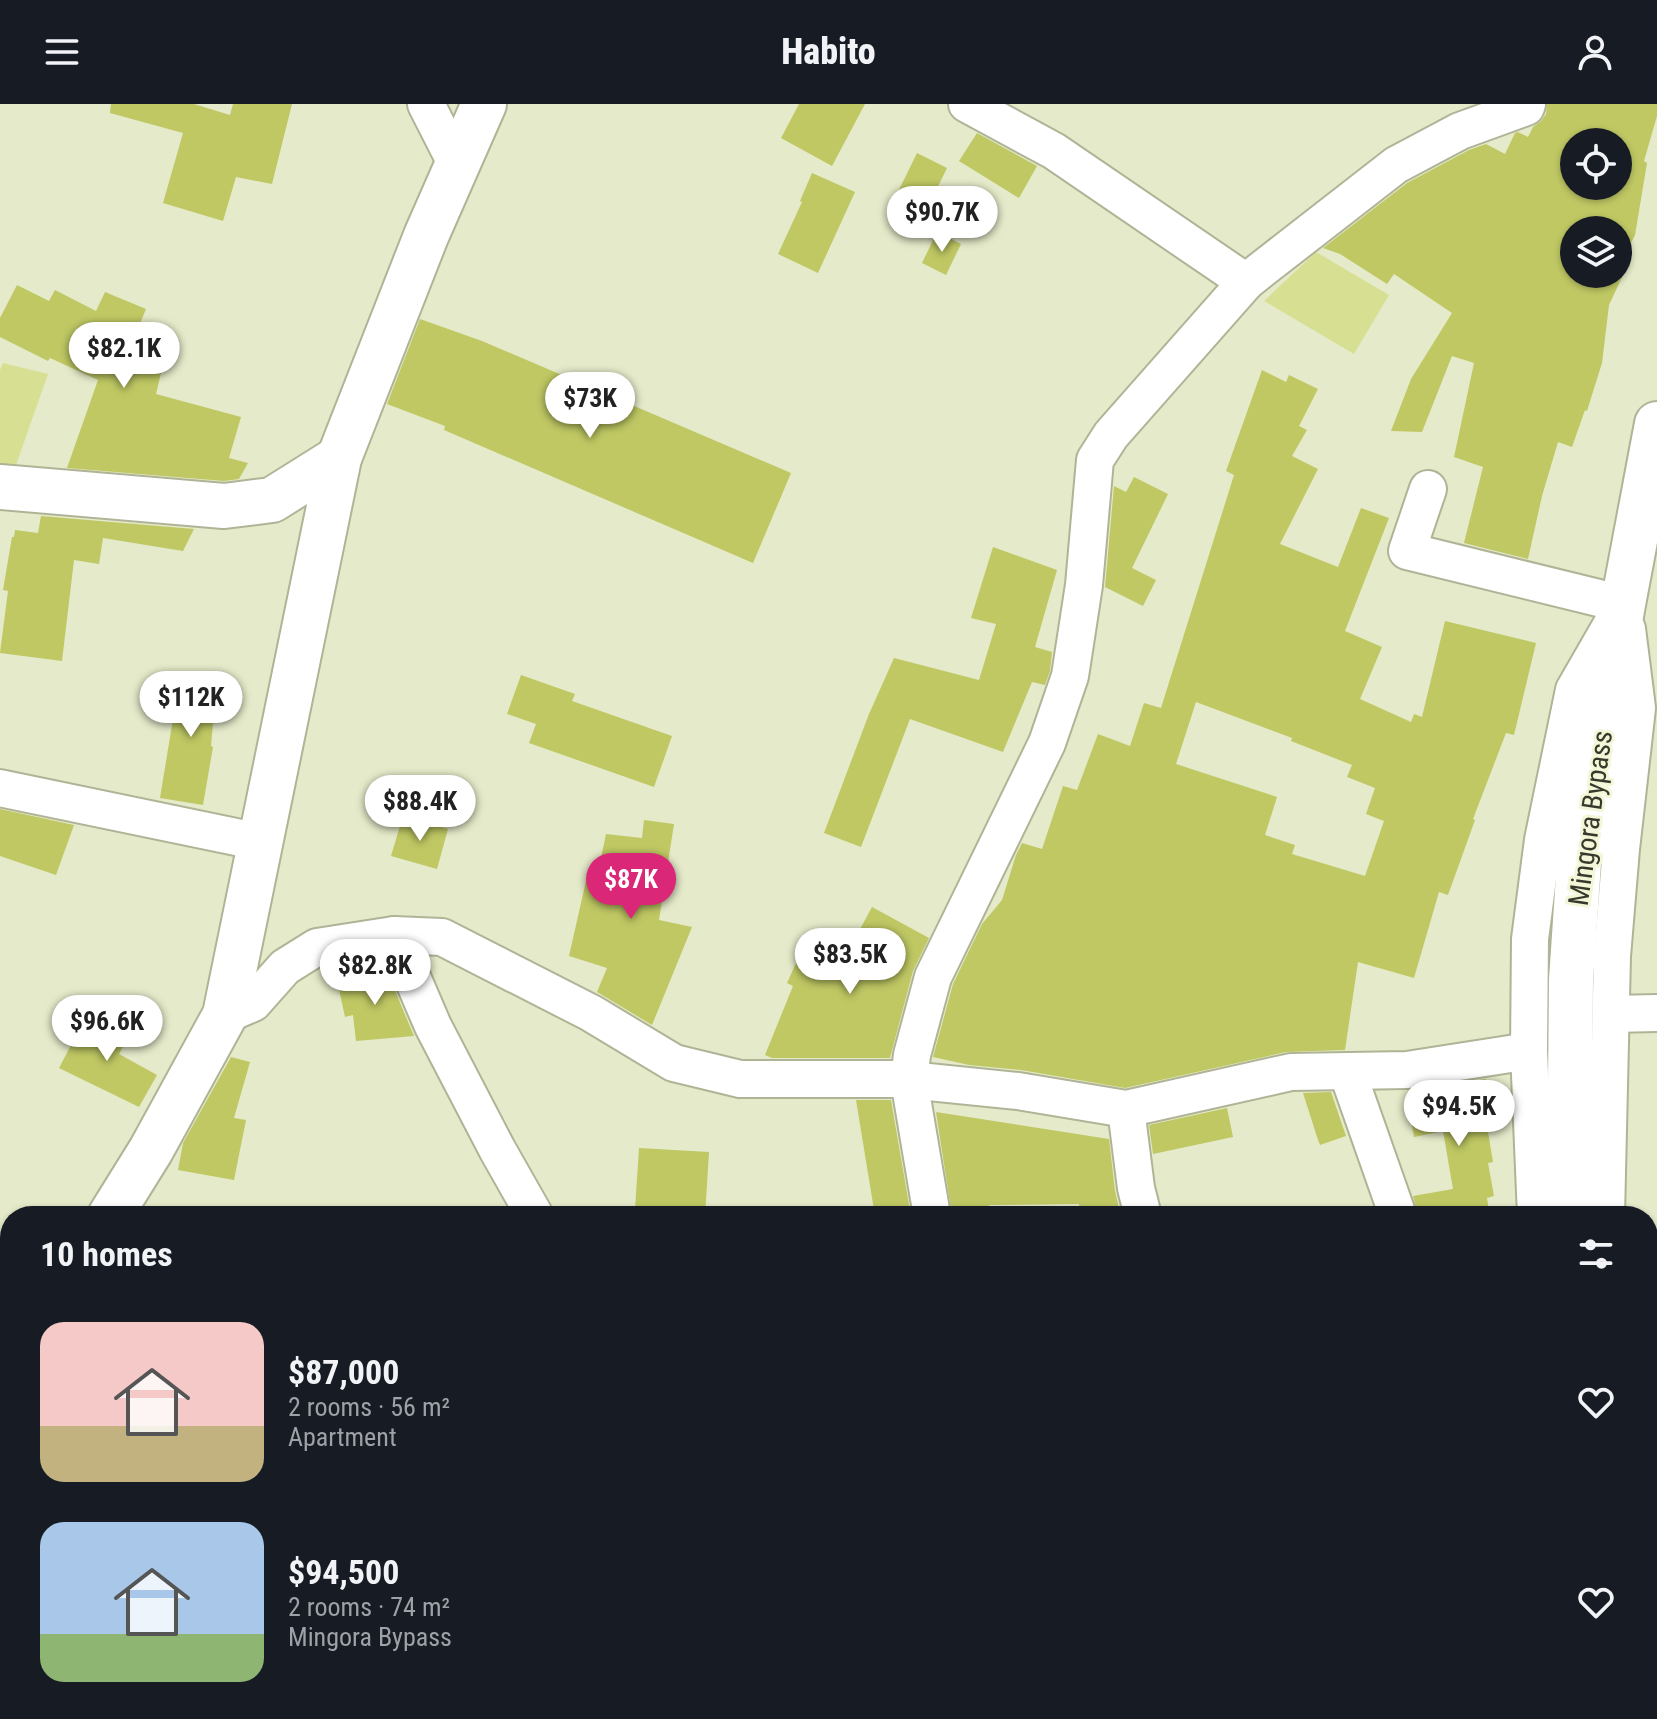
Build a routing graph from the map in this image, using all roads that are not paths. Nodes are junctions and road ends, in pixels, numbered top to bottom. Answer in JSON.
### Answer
{"nodes":[{"id":1,"x":426,"y":104,"type":"edge"},
{"id":2,"x":484,"y":104,"type":"edge"},
{"id":3,"x":967,"y":104,"type":"edge"},
{"id":4,"x":1527,"y":104,"type":"edge"},
{"id":5,"x":457,"y":165,"type":"junction"},
{"id":6,"x":1246,"y":282,"type":"junction"},
{"id":7,"x":1657,"y":424,"type":"edge"},
{"id":8,"x":339,"y":458,"type":"junction"},
{"id":9,"x":0,"y":487,"type":"edge"},
{"id":10,"x":1428,"y":489,"type":"dead end"},
{"id":11,"x":1623,"y":604,"type":"junction"},
{"id":12,"x":0,"y":788,"type":"edge"},
{"id":13,"x":260,"y":842,"type":"junction"},
{"id":14,"x":394,"y":935,"type":"junction"},
{"id":15,"x":1657,"y":1013,"type":"edge"},
{"id":16,"x":1611,"y":1014,"type":"junction"},
{"id":17,"x":225,"y":1015,"type":"junction"},
{"id":18,"x":1529,"y":1051,"type":"junction"},
{"id":19,"x":1347,"y":1071,"type":"junction"},
{"id":20,"x":909,"y":1080,"type":"junction"},
{"id":21,"x":1126,"y":1109,"type":"junction"},
{"id":22,"x":116,"y":1206,"type":"edge"},
{"id":23,"x":529,"y":1206,"type":"edge"},
{"id":24,"x":930,"y":1206,"type":"edge"},
{"id":25,"x":1140,"y":1206,"type":"edge"},
{"id":26,"x":1394,"y":1206,"type":"edge"},
{"id":27,"x":1536,"y":1206,"type":"edge"},
{"id":28,"x":1572,"y":1206,"type":"edge"},
{"id":29,"x":1606,"y":1206,"type":"edge"}],
"edges":[{"from":1,"to":5,"type":"street"},
{"from":2,"to":5,"type":"main road"},
{"from":3,"to":6,"type":"street"},
{"from":4,"to":6,"type":"street"},
{"from":5,"to":8,"type":"main road"},
{"from":6,"to":20,"type":"street"},
{"from":7,"to":11,"type":"main road","name":"Mingora Bypass"},
{"from":8,"to":9,"type":"main road"},
{"from":8,"to":13,"type":"main road"},
{"from":10,"to":11,"type":"street"},
{"from":11,"to":16,"type":"street"},
{"from":11,"to":18,"type":"street"},
{"from":11,"to":28,"type":"main road","name":"Mingora Bypass"},
{"from":12,"to":13,"type":"street"},
{"from":13,"to":17,"type":"main road"},
{"from":14,"to":17,"type":"street"},
{"from":14,"to":20,"type":"street"},
{"from":14,"to":23,"type":"street"},
{"from":15,"to":16,"type":"street"},
{"from":16,"to":29,"type":"street"},
{"from":17,"to":22,"type":"main road"},
{"from":18,"to":19,"type":"street"},
{"from":18,"to":27,"type":"street"},
{"from":19,"to":21,"type":"street"},
{"from":19,"to":26,"type":"street"},
{"from":20,"to":21,"type":"street"},
{"from":20,"to":24,"type":"street"},
{"from":21,"to":25,"type":"street"}]}
